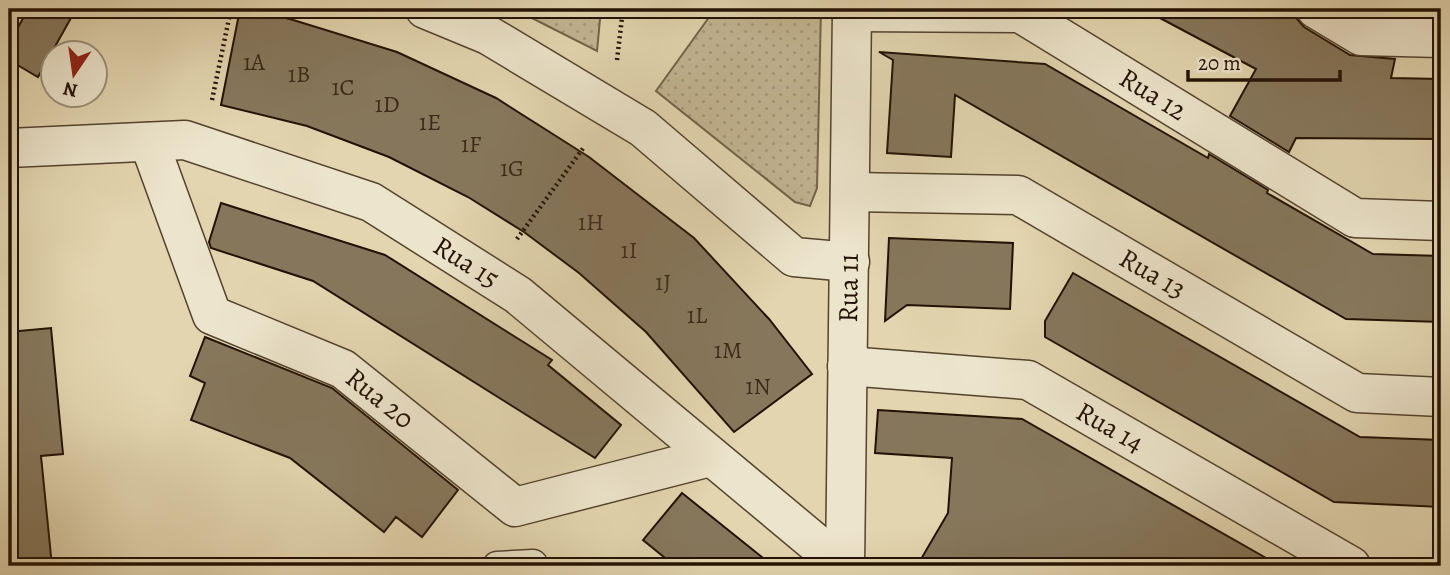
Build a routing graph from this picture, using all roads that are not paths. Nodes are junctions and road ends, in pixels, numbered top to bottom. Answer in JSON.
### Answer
{"nodes":[{"id":1,"x":425,"y":9,"type":"edge"},
{"id":2,"x":1316,"y":9,"type":"edge"},
{"id":3,"x":852,"y":10,"type":"edge"},
{"id":4,"x":1441,"y":38,"type":"edge"},
{"id":5,"x":149,"y":142,"type":"junction"},
{"id":6,"x":9,"y":148,"type":"edge"},
{"id":7,"x":852,"y":192,"type":"junction"},
{"id":8,"x":1441,"y":221,"type":"edge"},
{"id":9,"x":850,"y":262,"type":"junction"},
{"id":10,"x":846,"y":366,"type":"junction"},
{"id":11,"x":1441,"y":397,"type":"edge"},
{"id":12,"x":709,"y":457,"type":"junction"},
{"id":13,"x":533,"y":564,"type":"dead end"},
{"id":14,"x":497,"y":566,"type":"edge"},
{"id":15,"x":844,"y":566,"type":"edge"},
{"id":16,"x":1352,"y":566,"type":"edge"}],
"edges":[{"from":1,"to":9,"type":"street"},
{"from":2,"to":4,"type":"street"},
{"from":3,"to":7,"type":"street","name":"Rua 11"},
{"from":3,"to":8,"type":"street","name":"Rua 12"},
{"from":5,"to":6,"type":"street","name":"Rua 15"},
{"from":5,"to":12,"type":"street","name":"Rua 15"},
{"from":5,"to":12,"type":"street","name":"Rua 20"},
{"from":7,"to":9,"type":"street","name":"Rua 11"},
{"from":7,"to":11,"type":"street","name":"Rua 13"},
{"from":9,"to":10,"type":"street","name":"Rua 11"},
{"from":10,"to":15,"type":"street","name":"Rua 11"},
{"from":10,"to":16,"type":"street","name":"Rua 14"},
{"from":12,"to":15,"type":"street","name":"Rua 15"},
{"from":13,"to":14,"type":"lane"}]}
